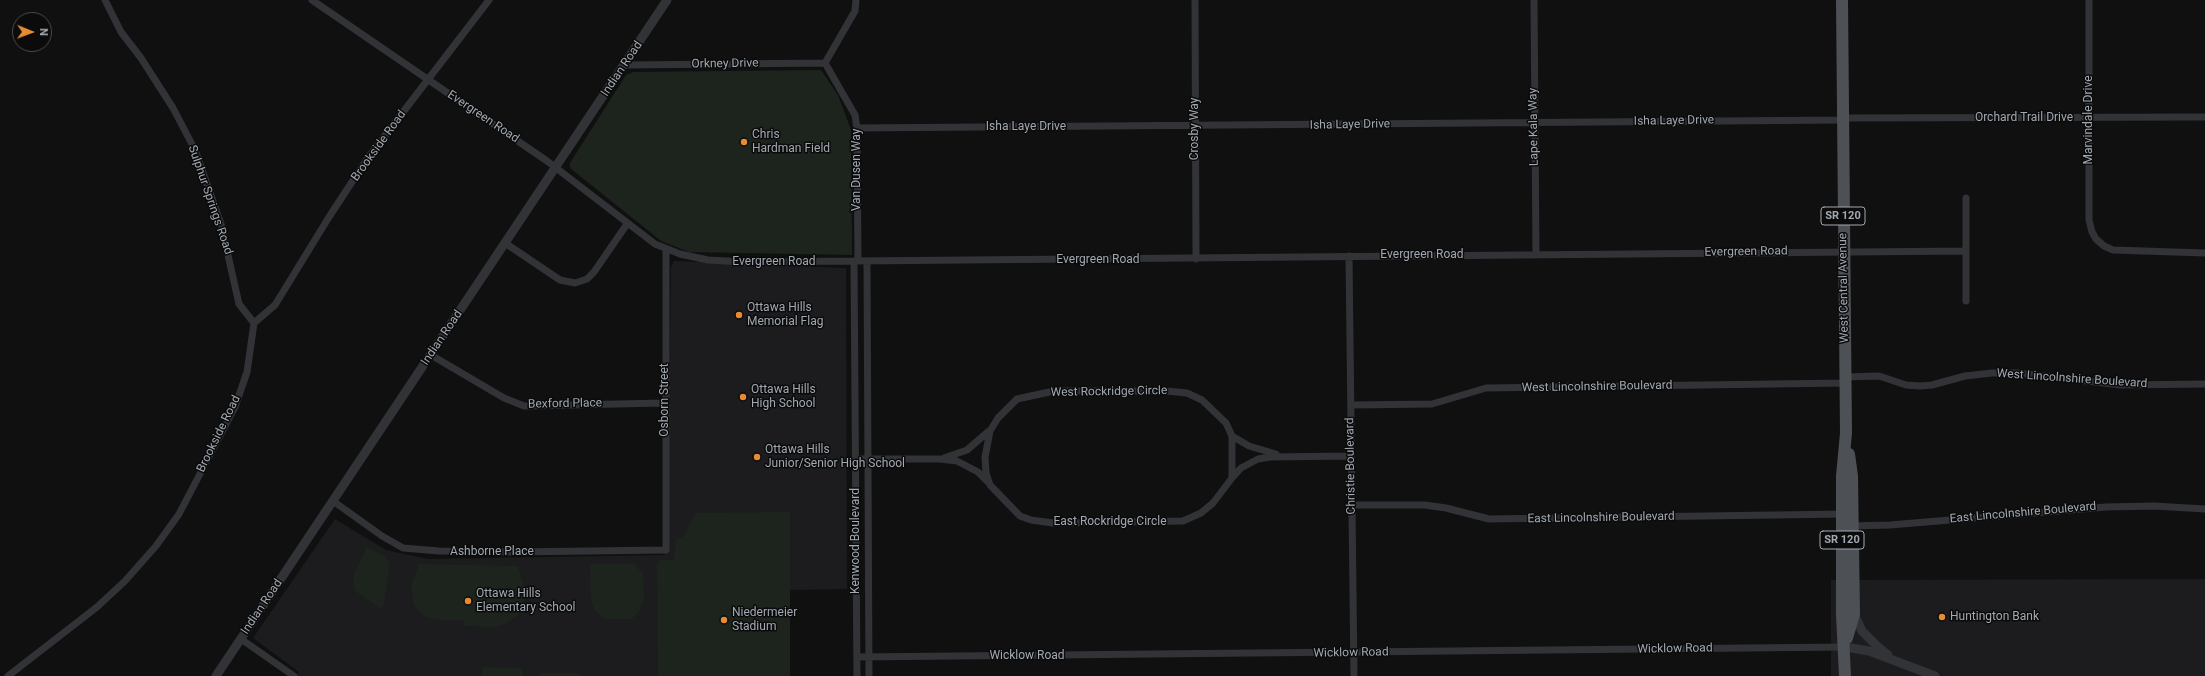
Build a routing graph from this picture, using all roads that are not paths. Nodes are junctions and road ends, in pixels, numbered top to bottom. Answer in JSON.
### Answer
{"nodes":[{"id":1,"x":105,"y":0,"type":"edge"},
{"id":2,"x":312,"y":0,"type":"edge"},
{"id":3,"x":489,"y":0,"type":"edge"},
{"id":4,"x":667,"y":0,"type":"edge"},
{"id":5,"x":856,"y":0,"type":"edge"},
{"id":6,"x":1195,"y":0,"type":"edge"},
{"id":7,"x":1534,"y":0,"type":"edge"},
{"id":8,"x":1842,"y":0,"type":"edge"},
{"id":9,"x":2089,"y":0,"type":"edge"},
{"id":10,"x":825,"y":63,"type":"junction"},
{"id":11,"x":624,"y":65,"type":"junction"},
{"id":12,"x":428,"y":80,"type":"junction"},
{"id":13,"x":2089,"y":117,"type":"junction"},
{"id":14,"x":2205,"y":117,"type":"edge"},
{"id":15,"x":1843,"y":119,"type":"junction"},
{"id":16,"x":1534,"y":123,"type":"junction"},
{"id":17,"x":1195,"y":126,"type":"junction"},
{"id":18,"x":857,"y":128,"type":"junction"},
{"id":19,"x":555,"y":167,"type":"junction"},
{"id":20,"x":1966,"y":198,"type":"dead end"},
{"id":21,"x":627,"y":224,"type":"junction"},
{"id":22,"x":505,"y":243,"type":"junction"},
{"id":23,"x":666,"y":249,"type":"junction"},
{"id":24,"x":1844,"y":251,"type":"junction"},
{"id":25,"x":1965,"y":251,"type":"junction"},
{"id":26,"x":2205,"y":253,"type":"edge"},
{"id":27,"x":1536,"y":254,"type":"junction"},
{"id":28,"x":1349,"y":256,"type":"junction"},
{"id":29,"x":1196,"y":259,"type":"junction"},
{"id":30,"x":856,"y":261,"type":"junction"},
{"id":31,"x":867,"y":261,"type":"junction"},
{"id":32,"x":1966,"y":301,"type":"dead end"},
{"id":33,"x":254,"y":323,"type":"junction"},
{"id":34,"x":431,"y":356,"type":"junction"},
{"id":35,"x":1845,"y":380,"type":"junction"},
{"id":36,"x":2205,"y":384,"type":"edge"},
{"id":37,"x":664,"y":403,"type":"junction"},
{"id":38,"x":1351,"y":405,"type":"junction"},
{"id":39,"x":990,"y":431,"type":"junction"},
{"id":40,"x":1232,"y":436,"type":"junction"},
{"id":41,"x":1280,"y":455,"type":"junction"},
{"id":42,"x":1351,"y":456,"type":"junction"},
{"id":43,"x":985,"y":457,"type":"joint"},
{"id":44,"x":855,"y":459,"type":"junction"},
{"id":45,"x":868,"y":459,"type":"junction"},
{"id":46,"x":940,"y":459,"type":"junction"},
{"id":47,"x":1232,"y":478,"type":"junction"},
{"id":48,"x":990,"y":485,"type":"junction"},
{"id":49,"x":333,"y":501,"type":"junction"},
{"id":50,"x":1352,"y":505,"type":"junction"},
{"id":51,"x":2205,"y":509,"type":"edge"},
{"id":52,"x":1847,"y":520,"type":"junction"},
{"id":53,"x":666,"y":550,"type":"joint"},
{"id":54,"x":1854,"y":614,"type":"junction"},
{"id":55,"x":241,"y":639,"type":"junction"},
{"id":56,"x":1845,"y":647,"type":"junction"},
{"id":57,"x":1354,"y":653,"type":"junction"},
{"id":58,"x":857,"y":656,"type":"junction"},
{"id":59,"x":869,"y":656,"type":"junction"},
{"id":60,"x":1896,"y":660,"type":"junction"},
{"id":61,"x":8,"y":676,"type":"edge"},
{"id":62,"x":216,"y":676,"type":"edge"},
{"id":63,"x":294,"y":676,"type":"edge"},
{"id":64,"x":857,"y":676,"type":"edge"},
{"id":65,"x":869,"y":676,"type":"edge"},
{"id":66,"x":1354,"y":676,"type":"edge"},
{"id":67,"x":1845,"y":676,"type":"edge"},
{"id":68,"x":1935,"y":676,"type":"edge"}],
"edges":[{"from":1,"to":33,"type":"street","name":"Sulphur Springs Road"},
{"from":2,"to":12,"type":"street","name":"Evergreen Road"},
{"from":3,"to":12,"type":"street","name":"Brookside Road"},
{"from":4,"to":11,"type":"street","name":"Indian Road"},
{"from":5,"to":10,"type":"street"},
{"from":6,"to":17,"type":"street","name":"Crosby Way"},
{"from":7,"to":16,"type":"street","name":"Lape Kala Way"},
{"from":8,"to":15,"type":"main road","name":"West Central Avenue","number":"SR 120"},
{"from":9,"to":13,"type":"street","name":"Marvindale Drive"},
{"from":10,"to":11,"type":"street","name":"Orkney Drive"},
{"from":10,"to":18,"type":"street","name":"Van Dusen Way"},
{"from":11,"to":19,"type":"street","name":"Indian Road"},
{"from":12,"to":19,"type":"street","name":"Evergreen Road"},
{"from":12,"to":33,"type":"street","name":"Brookside Road"},
{"from":13,"to":14,"type":"street","name":"Orchard Trail Drive"},
{"from":13,"to":15,"type":"street","name":"Orchard Trail Drive"},
{"from":13,"to":26,"type":"street","name":"Marvindale Drive"},
{"from":15,"to":16,"type":"street","name":"Isha Laye Drive"},
{"from":15,"to":24,"type":"main road","name":"West Central Avenue","number":"SR 120"},
{"from":16,"to":17,"type":"street","name":"Isha Laye Drive"},
{"from":16,"to":27,"type":"street","name":"Lape Kala Way"},
{"from":17,"to":18,"type":"street","name":"Isha Laye Drive"},
{"from":17,"to":29,"type":"street","name":"Crosby Way"},
{"from":18,"to":30,"type":"street","name":"Van Dusen Way"},
{"from":19,"to":21,"type":"street","name":"Evergreen Road"},
{"from":19,"to":22,"type":"street","name":"Indian Road"},
{"from":20,"to":25,"type":"street"},
{"from":21,"to":22,"type":"street"},
{"from":21,"to":23,"type":"street","name":"Evergreen Road"},
{"from":22,"to":34,"type":"street","name":"Indian Road"},
{"from":23,"to":30,"type":"street","name":"Evergreen Road"},
{"from":23,"to":37,"type":"street","name":"Osborn Street"},
{"from":24,"to":25,"type":"street","name":"Evergreen Road"},
{"from":24,"to":27,"type":"street","name":"Evergreen Road"},
{"from":24,"to":35,"type":"main road","name":"West Central Avenue","number":"SR 120"},
{"from":25,"to":32,"type":"street"},
{"from":27,"to":28,"type":"street","name":"Evergreen Road"},
{"from":28,"to":29,"type":"street","name":"Evergreen Road"},
{"from":28,"to":38,"type":"street","name":"Christie Boulevard"},
{"from":29,"to":31,"type":"street","name":"Evergreen Road"},
{"from":30,"to":31,"type":"street","name":"Evergreen Road"},
{"from":30,"to":44,"type":"street","name":"Kenwood Boulevard"},
{"from":31,"to":45,"type":"street","name":"Kenwood Boulevard"},
{"from":33,"to":61,"type":"street","name":"Brookside Road"},
{"from":34,"to":37,"type":"street","name":"Bexford Place"},
{"from":34,"to":49,"type":"street","name":"Indian Road"},
{"from":35,"to":36,"type":"street","name":"West Lincolnshire Boulevard"},
{"from":35,"to":38,"type":"street","name":"West Lincolnshire Boulevard"},
{"from":35,"to":52,"type":"main road","name":"West Central Avenue","number":"SR 120"},
{"from":37,"to":53,"type":"street","name":"Osborn Street"},
{"from":38,"to":42,"type":"street","name":"Christie Boulevard"},
{"from":39,"to":40,"type":"street","name":"West Rockridge Circle"},
{"from":39,"to":43,"type":"street","name":"West Rockridge Circle"},
{"from":39,"to":46,"type":"street"},
{"from":40,"to":41,"type":"street"},
{"from":40,"to":47,"type":"street","name":"West Rockridge Circle"},
{"from":41,"to":42,"type":"street"},
{"from":41,"to":47,"type":"street","name":"East Rockridge Circle"},
{"from":42,"to":50,"type":"street","name":"Christie Boulevard"},
{"from":43,"to":48,"type":"street","name":"East Rockridge Circle"},
{"from":44,"to":45,"type":"street"},
{"from":44,"to":58,"type":"street","name":"Kenwood Boulevard"},
{"from":45,"to":46,"type":"street"},
{"from":45,"to":59,"type":"street","name":"Kenwood Boulevard"},
{"from":46,"to":48,"type":"street"},
{"from":47,"to":48,"type":"street","name":"East Rockridge Circle"},
{"from":49,"to":53,"type":"street","name":"Ashborne Place"},
{"from":49,"to":55,"type":"street","name":"Indian Road"},
{"from":50,"to":52,"type":"street","name":"East Lincolnshire Boulevard"},
{"from":50,"to":57,"type":"street","name":"Christie Boulevard"},
{"from":51,"to":52,"type":"street","name":"East Lincolnshire Boulevard"},
{"from":52,"to":54,"type":"main road","name":"West Central Avenue","number":"SR 120"},
{"from":52,"to":56,"type":"main road","name":"West Central Avenue","number":"SR 120"},
{"from":54,"to":56,"type":"main road","name":"West Central Avenue","number":"SR 120"},
{"from":54,"to":60,"type":"street"},
{"from":55,"to":62,"type":"street","name":"Indian Road"},
{"from":55,"to":63,"type":"street"},
{"from":56,"to":57,"type":"street","name":"Wicklow Road"},
{"from":56,"to":60,"type":"street"},
{"from":56,"to":67,"type":"main road","name":"West Central Avenue","number":"SR 120"},
{"from":57,"to":59,"type":"street","name":"Wicklow Road"},
{"from":57,"to":66,"type":"street","name":"Christie Boulevard"},
{"from":58,"to":59,"type":"street","name":"Wicklow Road"},
{"from":58,"to":64,"type":"street","name":"Kenwood Boulevard"},
{"from":59,"to":65,"type":"street","name":"Kenwood Boulevard"},
{"from":60,"to":68,"type":"street"}]}
